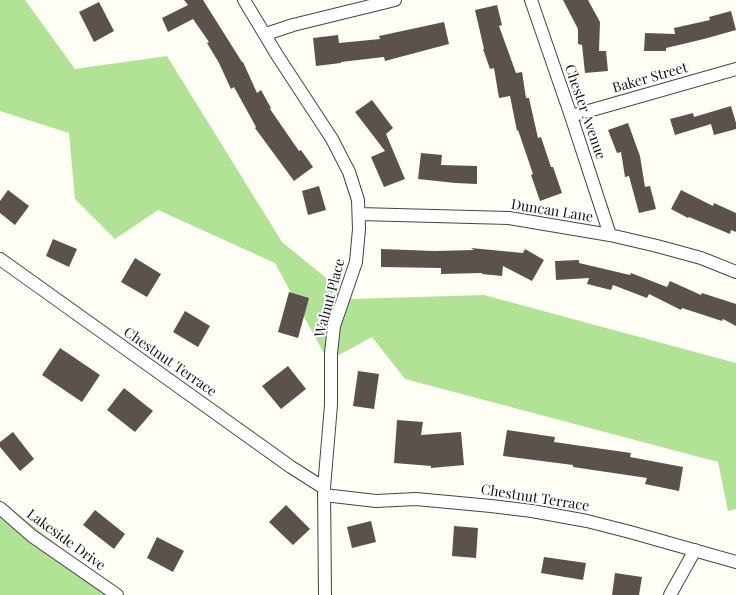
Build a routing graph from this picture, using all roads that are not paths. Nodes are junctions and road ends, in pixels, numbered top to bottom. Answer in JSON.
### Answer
{"nodes":[{"id":1,"x":244,"y":0,"type":"edge"},
{"id":2,"x":395,"y":0,"type":"edge"},
{"id":3,"x":531,"y":0,"type":"edge"},
{"id":4,"x":266,"y":34,"type":"junction"},
{"id":5,"x":736,"y":69,"type":"edge"},
{"id":6,"x":572,"y":116,"type":"junction"},
{"id":7,"x":359,"y":214,"type":"junction"},
{"id":8,"x":610,"y":235,"type":"junction"},
{"id":9,"x":0,"y":259,"type":"edge"},
{"id":10,"x":736,"y":272,"type":"edge"},
{"id":11,"x":324,"y":492,"type":"junction"},
{"id":12,"x":0,"y":508,"type":"edge"},
{"id":13,"x":695,"y":550,"type":"junction"},
{"id":14,"x":736,"y":562,"type":"edge"},
{"id":15,"x":117,"y":595,"type":"edge"},
{"id":16,"x":325,"y":595,"type":"edge"},
{"id":17,"x":670,"y":595,"type":"edge"}],
"edges":[{"from":1,"to":4,"type":"street","name":"Walnut Place"},
{"from":2,"to":4,"type":"street"},
{"from":3,"to":6,"type":"street","name":"Chester Avenue"},
{"from":4,"to":7,"type":"street","name":"Walnut Place"},
{"from":5,"to":6,"type":"street","name":"Baker Street"},
{"from":6,"to":8,"type":"street","name":"Chester Avenue"},
{"from":7,"to":8,"type":"street","name":"Duncan Lane"},
{"from":7,"to":11,"type":"street","name":"Walnut Place"},
{"from":8,"to":10,"type":"street","name":"Duncan Lane"},
{"from":9,"to":11,"type":"street","name":"Chestnut Terrace"},
{"from":11,"to":13,"type":"street","name":"Chestnut Terrace"},
{"from":11,"to":16,"type":"street","name":"Walnut Place"},
{"from":12,"to":15,"type":"street","name":"Lakeside Drive"},
{"from":13,"to":14,"type":"street","name":"Chestnut Terrace"},
{"from":13,"to":17,"type":"street"}]}
